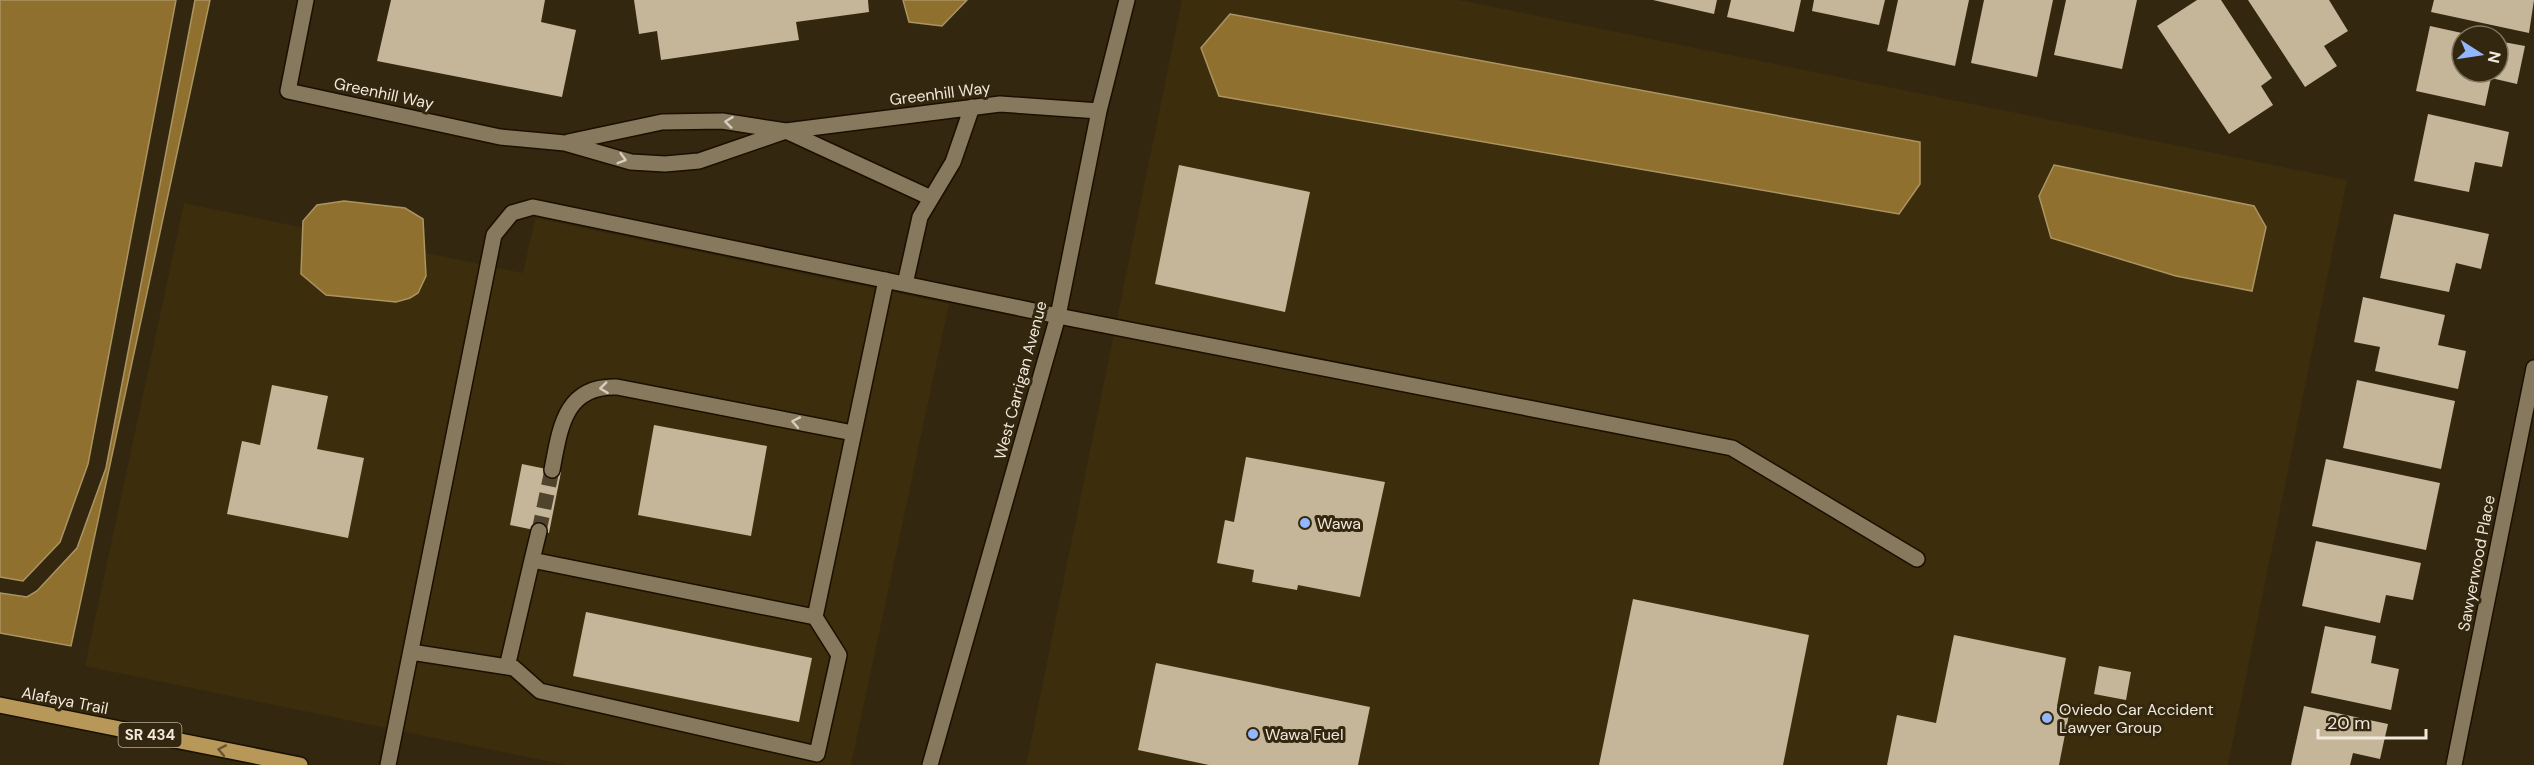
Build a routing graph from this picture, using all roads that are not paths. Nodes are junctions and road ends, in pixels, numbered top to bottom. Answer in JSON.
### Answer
{"nodes":[{"id":1,"x":306,"y":0,"type":"edge"},
{"id":2,"x":1127,"y":0,"type":"edge"},
{"id":3,"x":972,"y":107,"type":"junction"},
{"id":4,"x":1099,"y":111,"type":"junction"},
{"id":5,"x":786,"y":131,"type":"junction"},
{"id":6,"x":566,"y":143,"type":"junction"},
{"id":7,"x":931,"y":198,"type":"junction"},
{"id":8,"x":886,"y":280,"type":"junction"},
{"id":9,"x":905,"y":284,"type":"junction"},
{"id":10,"x":1058,"y":316,"type":"junction"},
{"id":11,"x":2534,"y":368,"type":"edge"},
{"id":12,"x":853,"y":433,"type":"junction"},
{"id":13,"x":552,"y":470,"type":"tunnel mouth"},
{"id":14,"x":538,"y":531,"type":"tunnel mouth"},
{"id":15,"x":1917,"y":559,"type":"dead end"},
{"id":16,"x":532,"y":560,"type":"junction"},
{"id":17,"x":815,"y":617,"type":"junction"},
{"id":18,"x":411,"y":652,"type":"junction"},
{"id":19,"x":507,"y":667,"type":"junction"},
{"id":20,"x":0,"y":705,"type":"edge"},
{"id":21,"x":36,"y":712,"type":"junction"},
{"id":22,"x":0,"y":713,"type":"edge"},
{"id":23,"x":300,"y":765,"type":"edge"},
{"id":24,"x":388,"y":765,"type":"edge"},
{"id":25,"x":930,"y":765,"type":"edge"},
{"id":26,"x":2454,"y":765,"type":"edge"}],
"edges":[{"from":1,"to":6,"type":"street","name":"Greenhill Way"},
{"from":2,"to":4,"type":"street","name":"West Carrigan Avenue"},
{"from":3,"to":4,"type":"street","name":"Greenhill Way"},
{"from":3,"to":5,"type":"street","name":"Greenhill Way"},
{"from":3,"to":7,"type":"street"},
{"from":4,"to":10,"type":"street","name":"West Carrigan Avenue"},
{"from":5,"to":6,"type":"street","name":"Greenhill Way","one_way":true},
{"from":6,"to":5,"type":"street","name":"Greenhill Way","one_way":true},
{"from":5,"to":7,"type":"street"},
{"from":7,"to":9,"type":"street"},
{"from":8,"to":9,"type":"street"},
{"from":8,"to":12,"type":"street"},
{"from":8,"to":18,"type":"street"},
{"from":9,"to":10,"type":"street"},
{"from":10,"to":15,"type":"street"},
{"from":10,"to":25,"type":"street","name":"West Carrigan Avenue"},
{"from":11,"to":26,"type":"street","name":"Sawyerwood Place"},
{"from":12,"to":13,"type":"street","one_way":true},
{"from":12,"to":17,"type":"street"},
{"from":14,"to":16,"type":"street"},
{"from":16,"to":17,"type":"street"},
{"from":16,"to":19,"type":"street"},
{"from":17,"to":19,"type":"street"},
{"from":18,"to":19,"type":"street"},
{"from":18,"to":24,"type":"street"},
{"from":20,"to":21,"type":"main road","name":"Alafaya Trail","number":"SR 434"},
{"from":21,"to":22,"type":"main road"},
{"from":23,"to":21,"type":"main road","name":"Alafaya Trail","number":"SR 434","one_way":true}]}
